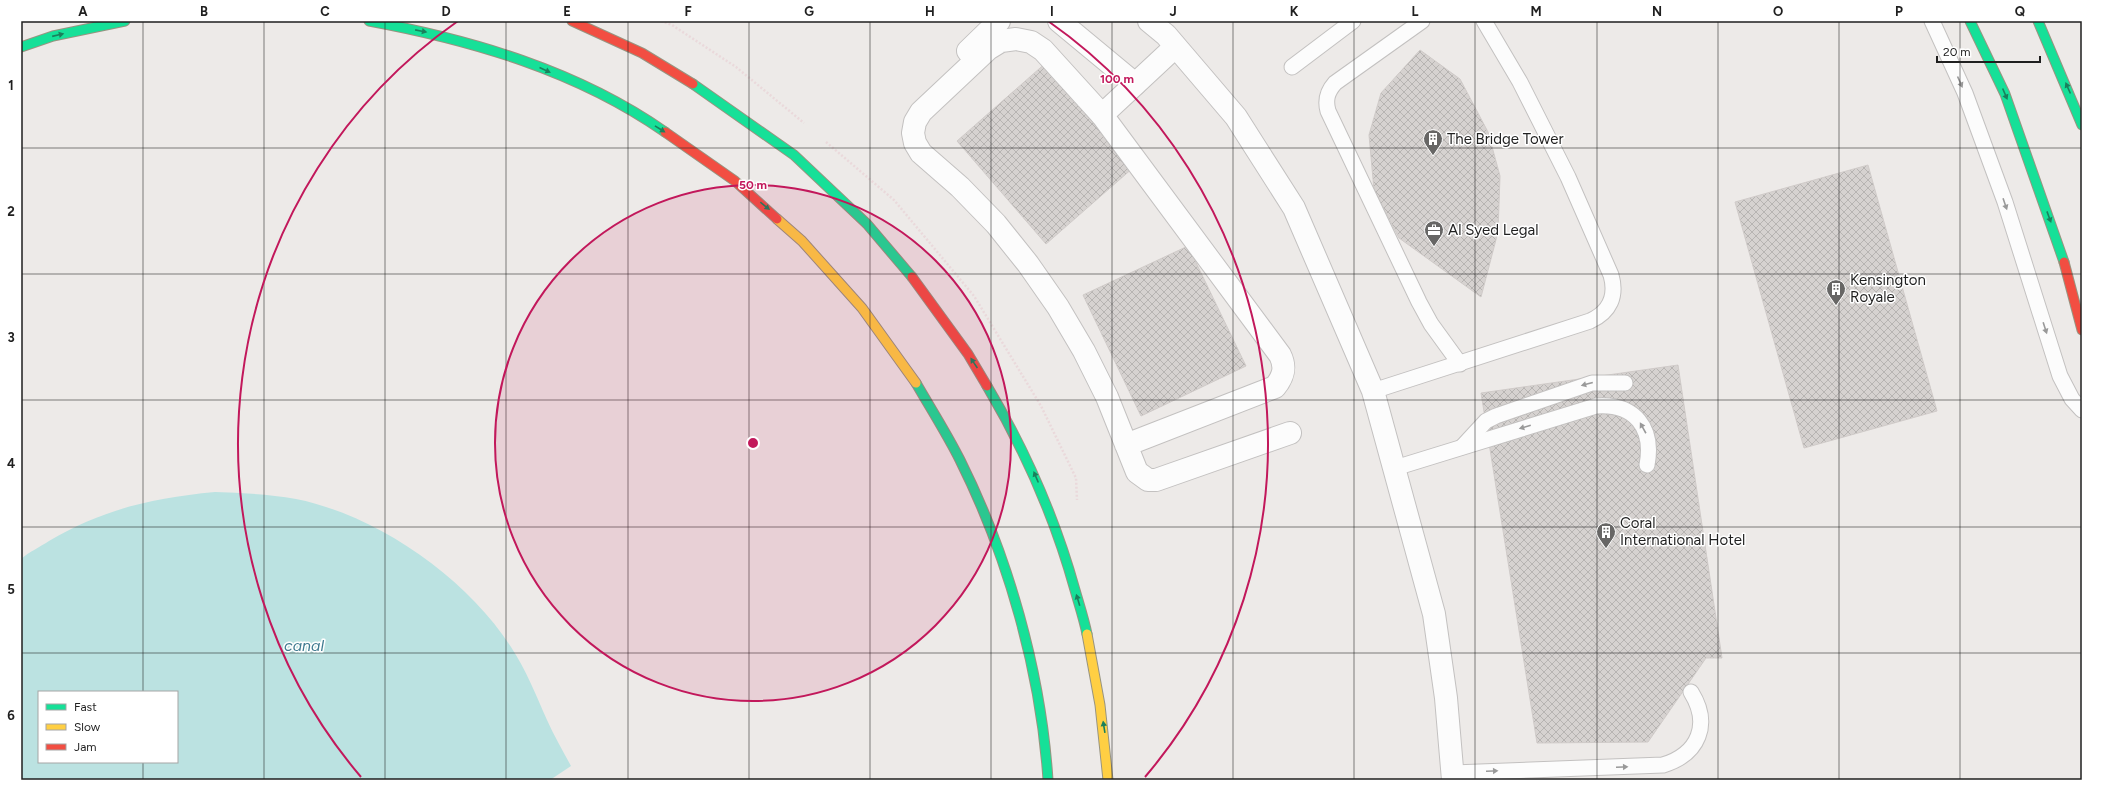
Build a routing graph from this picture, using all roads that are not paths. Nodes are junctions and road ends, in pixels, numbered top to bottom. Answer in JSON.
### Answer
{"nodes":[{"id":1,"x":125,"y":21,"type":"edge"},
{"id":2,"x":369,"y":21,"type":"edge"},
{"id":3,"x":572,"y":21,"type":"edge"},
{"id":4,"x":999,"y":21,"type":"edge"},
{"id":5,"x":1059,"y":21,"type":"edge"},
{"id":6,"x":1149,"y":21,"type":"edge"},
{"id":7,"x":1353,"y":21,"type":"edge"},
{"id":8,"x":1422,"y":21,"type":"edge"},
{"id":9,"x":1484,"y":21,"type":"edge"},
{"id":10,"x":1932,"y":21,"type":"edge"},
{"id":11,"x":1970,"y":21,"type":"edge"},
{"id":12,"x":2038,"y":21,"type":"edge"},
{"id":13,"x":21,"y":47,"type":"edge"},
{"id":14,"x":1175,"y":47,"type":"junction"},
{"id":15,"x":1292,"y":67,"type":"dead end"},
{"id":16,"x":1135,"y":84,"type":"junction"},
{"id":17,"x":932,"y":86,"type":"dead end"},
{"id":18,"x":1102,"y":115,"type":"junction"},
{"id":19,"x":2082,"y":125,"type":"edge"},
{"id":20,"x":2082,"y":330,"type":"edge"},
{"id":21,"x":1460,"y":364,"type":"junction"},
{"id":22,"x":1625,"y":383,"type":"dead end"},
{"id":23,"x":1373,"y":391,"type":"junction"},
{"id":24,"x":2082,"y":410,"type":"edge"},
{"id":25,"x":1290,"y":433,"type":"dead end"},
{"id":26,"x":1126,"y":445,"type":"junction"},
{"id":27,"x":1461,"y":448,"type":"junction"},
{"id":28,"x":1647,"y":465,"type":"dead end"},
{"id":29,"x":1395,"y":468,"type":"junction"},
{"id":30,"x":1691,"y":692,"type":"dead end"},
{"id":31,"x":1514,"y":771,"type":"junction"},
{"id":32,"x":1453,"y":776,"type":"edge"},
{"id":33,"x":1048,"y":780,"type":"edge"},
{"id":34,"x":1108,"y":780,"type":"edge"},
{"id":35,"x":1527,"y":780,"type":"edge"}],
"edges":[{"from":13,"to":1,"type":"street","one_way":true},
{"from":2,"to":33,"type":"street","one_way":true},
{"from":34,"to":3,"type":"street","one_way":true},
{"from":4,"to":17,"type":"street"},
{"from":5,"to":16,"type":"street"},
{"from":6,"to":14,"type":"street"},
{"from":7,"to":15,"type":"lane"},
{"from":8,"to":21,"type":"lane"},
{"from":9,"to":21,"type":"lane"},
{"from":10,"to":24,"type":"lane","one_way":true},
{"from":11,"to":20,"type":"street","one_way":true},
{"from":19,"to":12,"type":"street","one_way":true},
{"from":14,"to":16,"type":"street"},
{"from":14,"to":23,"type":"street"},
{"from":16,"to":18,"type":"street"},
{"from":18,"to":26,"type":"street"},
{"from":18,"to":26,"type":"street"},
{"from":21,"to":23,"type":"lane"},
{"from":22,"to":27,"type":"lane","one_way":true},
{"from":23,"to":29,"type":"street"},
{"from":25,"to":26,"type":"street"},
{"from":28,"to":27,"type":"lane","one_way":true},
{"from":27,"to":29,"type":"lane"},
{"from":29,"to":32,"type":"street"},
{"from":31,"to":30,"type":"lane","one_way":true},
{"from":32,"to":31,"type":"lane","one_way":true},
{"from":31,"to":35,"type":"lane"}]}
